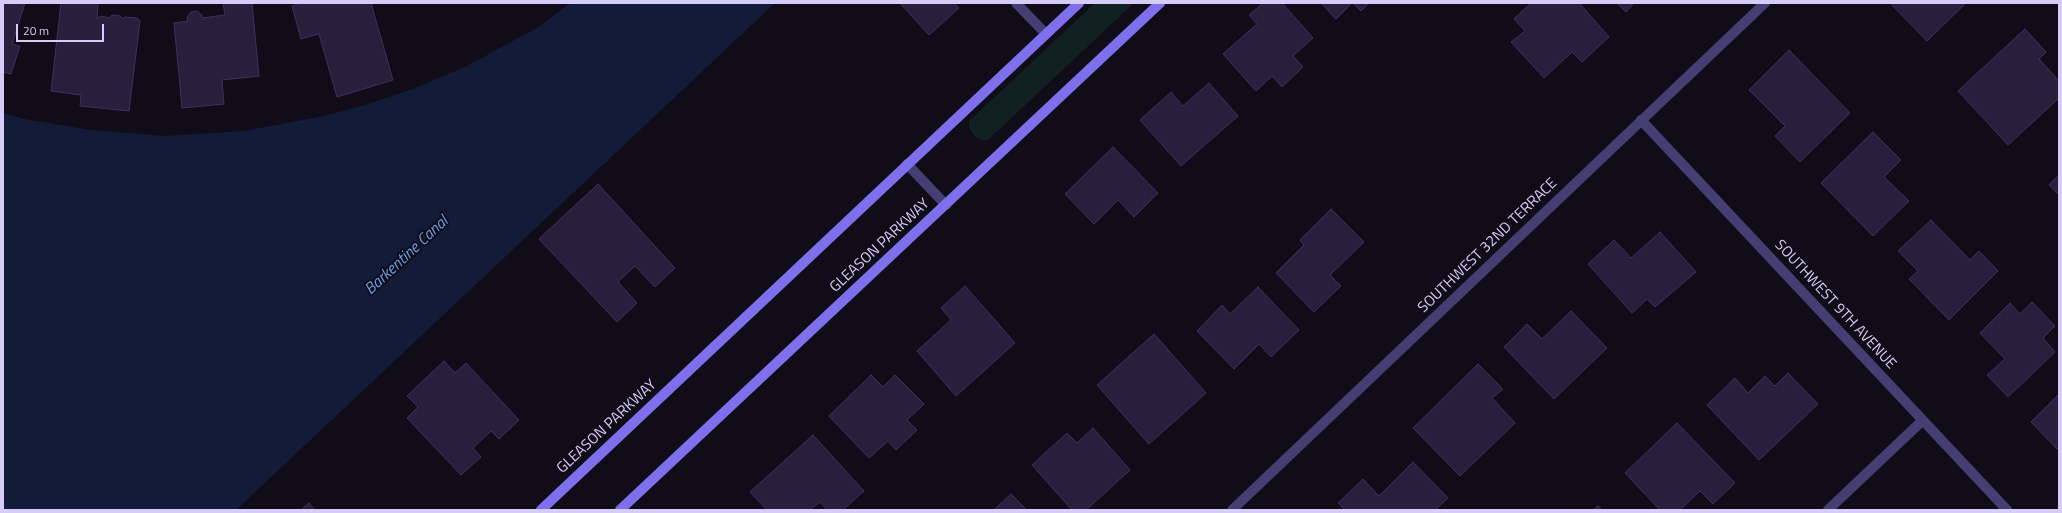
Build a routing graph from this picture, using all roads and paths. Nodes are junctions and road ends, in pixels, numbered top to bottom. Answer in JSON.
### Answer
{"nodes":[{"id":1,"x":1016,"y":3,"type":"edge"},
{"id":2,"x":1078,"y":3,"type":"edge"},
{"id":3,"x":1160,"y":3,"type":"edge"},
{"id":4,"x":1765,"y":3,"type":"edge"},
{"id":5,"x":1046,"y":34,"type":"junction"},
{"id":6,"x":1642,"y":120,"type":"junction"},
{"id":7,"x":907,"y":164,"type":"junction"},
{"id":8,"x":946,"y":205,"type":"junction"},
{"id":9,"x":1922,"y":421,"type":"junction"},
{"id":10,"x":541,"y":510,"type":"edge"},
{"id":11,"x":620,"y":510,"type":"edge"},
{"id":12,"x":1232,"y":510,"type":"edge"},
{"id":13,"x":1828,"y":510,"type":"edge"},
{"id":14,"x":2007,"y":510,"type":"edge"}],
"edges":[{"from":1,"to":5,"type":"street"},
{"from":2,"to":5,"type":"main road","name":"GLEASON PARKWAY"},
{"from":3,"to":8,"type":"main road","name":"GLEASON PARKWAY"},
{"from":4,"to":6,"type":"street","name":"SOUTHWEST 32ND TERRACE"},
{"from":5,"to":7,"type":"main road","name":"GLEASON PARKWAY"},
{"from":6,"to":9,"type":"street","name":"SOUTHWEST 9TH AVENUE"},
{"from":6,"to":12,"type":"street","name":"SOUTHWEST 32ND TERRACE"},
{"from":7,"to":8,"type":"street"},
{"from":7,"to":10,"type":"main road","name":"GLEASON PARKWAY"},
{"from":8,"to":11,"type":"main road","name":"GLEASON PARKWAY"},
{"from":9,"to":13,"type":"street"},
{"from":9,"to":14,"type":"street","name":"SOUTHWEST 9TH AVENUE"}]}
